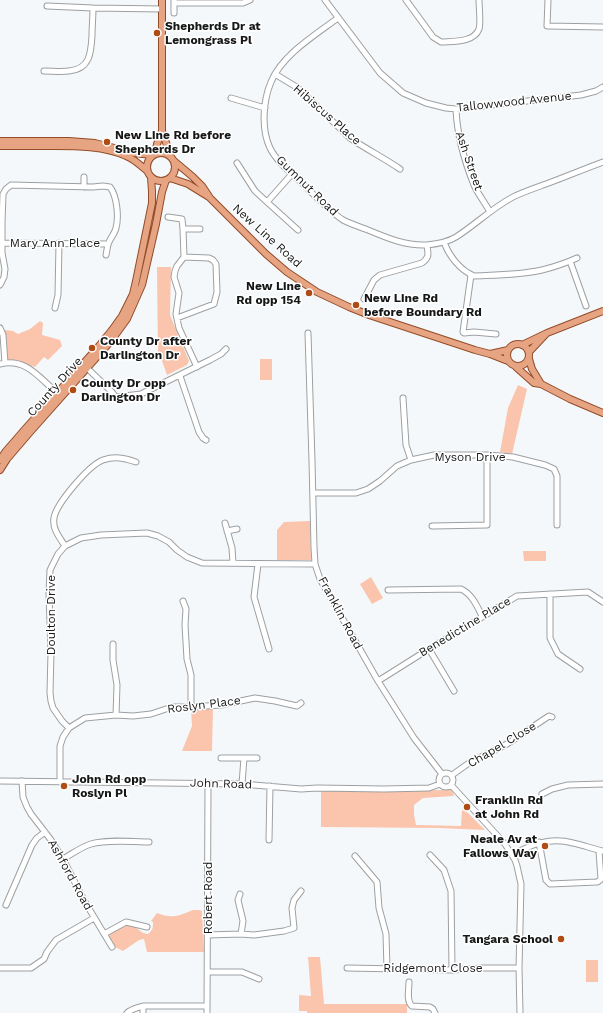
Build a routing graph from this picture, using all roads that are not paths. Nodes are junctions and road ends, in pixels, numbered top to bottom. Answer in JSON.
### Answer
{"nodes":[{"id":1,"x":162,"y":0,"type":"edge"},
{"id":2,"x":250,"y":0,"type":"edge"},
{"id":3,"x":325,"y":0,"type":"edge"},
{"id":4,"x":406,"y":0,"type":"edge"},
{"id":5,"x":479,"y":0,"type":"edge"},
{"id":6,"x":548,"y":0,"type":"edge"},
{"id":7,"x":174,"y":2,"type":"edge"},
{"id":8,"x":47,"y":6,"type":"dead end"},
{"id":9,"x":93,"y":8,"type":"junction"},
{"id":10,"x":162,"y":9,"type":"junction"},
{"id":11,"x":174,"y":13,"type":"dead end"},
{"id":12,"x":338,"y":18,"type":"junction"},
{"id":13,"x":603,"y":27,"type":"edge"},
{"id":14,"x":44,"y":71,"type":"dead end"},
{"id":15,"x":275,"y":74,"type":"junction"},
{"id":16,"x":603,"y":87,"type":"edge"},
{"id":17,"x":231,"y":98,"type":"dead end"},
{"id":18,"x":265,"y":108,"type":"junction"},
{"id":19,"x":456,"y":109,"type":"junction"},
{"id":20,"x":162,"y":131,"type":"junction"},
{"id":21,"x":0,"y":141,"type":"edge"},
{"id":22,"x":0,"y":146,"type":"edge"},
{"id":23,"x":154,"y":155,"type":"junction"},
{"id":24,"x":173,"y":159,"type":"junction"},
{"id":25,"x":603,"y":162,"type":"edge"},
{"id":26,"x":237,"y":163,"type":"dead end"},
{"id":27,"x":400,"y":169,"type":"dead end"},
{"id":28,"x":146,"y":170,"type":"junction"},
{"id":29,"x":292,"y":174,"type":"junction"},
{"id":30,"x":84,"y":177,"type":"dead end"},
{"id":31,"x":152,"y":178,"type":"junction"},
{"id":32,"x":168,"y":179,"type":"junction"},
{"id":33,"x":84,"y":187,"type":"junction"},
{"id":34,"x":210,"y":198,"type":"junction"},
{"id":35,"x":267,"y":202,"type":"junction"},
{"id":36,"x":490,"y":212,"type":"junction"},
{"id":37,"x":168,"y":217,"type":"dead end"},
{"id":38,"x":183,"y":229,"type":"junction"},
{"id":39,"x":200,"y":229,"type":"dead end"},
{"id":40,"x":298,"y":230,"type":"dead end"},
{"id":41,"x":444,"y":242,"type":"junction"},
{"id":42,"x":2,"y":243,"type":"junction"},
{"id":43,"x":58,"y":243,"type":"junction"},
{"id":44,"x":108,"y":244,"type":"junction"},
{"id":45,"x":427,"y":245,"type":"junction"},
{"id":46,"x":106,"y":255,"type":"dead end"},
{"id":47,"x":184,"y":257,"type":"junction"},
{"id":48,"x":577,"y":258,"type":"dead end"},
{"id":49,"x":570,"y":261,"type":"junction"},
{"id":50,"x":471,"y":275,"type":"junction"},
{"id":51,"x":0,"y":285,"type":"edge"},
{"id":52,"x":364,"y":299,"type":"dead end"},
{"id":53,"x":586,"y":306,"type":"dead end"},
{"id":54,"x":55,"y":308,"type":"dead end"},
{"id":55,"x":603,"y":311,"type":"edge"},
{"id":56,"x":177,"y":318,"type":"junction"},
{"id":57,"x":0,"y":328,"type":"edge"},
{"id":58,"x":308,"y":333,"type":"dead end"},
{"id":59,"x":547,"y":333,"type":"junction"},
{"id":60,"x":496,"y":334,"type":"dead end"},
{"id":61,"x":522,"y":345,"type":"junction"},
{"id":62,"x":226,"y":350,"type":"dead end"},
{"id":63,"x":508,"y":350,"type":"junction"},
{"id":64,"x":529,"y":352,"type":"junction"},
{"id":65,"x":490,"y":354,"type":"junction"},
{"id":66,"x":529,"y":359,"type":"junction"},
{"id":67,"x":508,"y":361,"type":"junction"},
{"id":68,"x":3,"y":364,"type":"edge"},
{"id":69,"x":197,"y":367,"type":"junction"},
{"id":70,"x":516,"y":367,"type":"junction"},
{"id":71,"x":87,"y":368,"type":"junction"},
{"id":72,"x":180,"y":376,"type":"junction"},
{"id":73,"x":541,"y":384,"type":"junction"},
{"id":74,"x":59,"y":394,"type":"junction"},
{"id":75,"x":403,"y":398,"type":"dead end"},
{"id":76,"x":603,"y":412,"type":"edge"},
{"id":77,"x":206,"y":440,"type":"dead end"},
{"id":78,"x":487,"y":455,"type":"junction"},
{"id":79,"x":0,"y":460,"type":"edge"},
{"id":80,"x":410,"y":460,"type":"junction"},
{"id":81,"x":136,"y":462,"type":"dead end"},
{"id":82,"x":0,"y":470,"type":"edge"},
{"id":83,"x":313,"y":493,"type":"junction"},
{"id":84,"x":225,"y":523,"type":"dead end"},
{"id":85,"x":557,"y":525,"type":"dead end"},
{"id":86,"x":432,"y":526,"type":"dead end"},
{"id":87,"x":237,"y":528,"type":"dead end"},
{"id":88,"x":227,"y":531,"type":"junction"},
{"id":89,"x":65,"y":546,"type":"junction"},
{"id":90,"x":233,"y":563,"type":"junction"},
{"id":91,"x":258,"y":564,"type":"junction"},
{"id":92,"x":315,"y":564,"type":"junction"},
{"id":93,"x":388,"y":590,"type":"dead end"},
{"id":94,"x":550,"y":594,"type":"junction"},
{"id":95,"x":184,"y":601,"type":"dead end"},
{"id":96,"x":603,"y":602,"type":"edge"},
{"id":97,"x":482,"y":616,"type":"junction"},
{"id":98,"x":113,"y":644,"type":"dead end"},
{"id":99,"x":269,"y":649,"type":"dead end"},
{"id":100,"x":429,"y":649,"type":"junction"},
{"id":101,"x":580,"y":669,"type":"dead end"},
{"id":102,"x":378,"y":681,"type":"junction"},
{"id":103,"x":454,"y":691,"type":"dead end"},
{"id":104,"x":302,"y":704,"type":"dead end"},
{"id":105,"x":191,"y":707,"type":"junction"},
{"id":106,"x":116,"y":715,"type":"junction"},
{"id":107,"x":552,"y":717,"type":"dead end"},
{"id":108,"x":69,"y":728,"type":"junction"},
{"id":109,"x":221,"y":758,"type":"dead end"},
{"id":110,"x":244,"y":758,"type":"junction"},
{"id":111,"x":258,"y":758,"type":"dead end"},
{"id":112,"x":442,"y":774,"type":"junction"},
{"id":113,"x":452,"y":775,"type":"junction"},
{"id":114,"x":0,"y":781,"type":"edge"},
{"id":115,"x":22,"y":781,"type":"junction"},
{"id":116,"x":60,"y":782,"type":"junction"},
{"id":117,"x":208,"y":783,"type":"junction"},
{"id":118,"x":242,"y":784,"type":"junction"},
{"id":119,"x":440,"y":784,"type":"junction"},
{"id":120,"x":603,"y":784,"type":"edge"},
{"id":121,"x":451,"y":785,"type":"junction"},
{"id":122,"x":270,"y":786,"type":"junction"},
{"id":123,"x":542,"y":794,"type":"dead end"},
{"id":124,"x":45,"y":832,"type":"junction"},
{"id":125,"x":269,"y":840,"type":"dead end"},
{"id":126,"x":149,"y":842,"type":"dead end"},
{"id":127,"x":539,"y":842,"type":"junction"},
{"id":128,"x":601,"y":851,"type":"edge"},
{"id":129,"x":430,"y":855,"type":"dead end"},
{"id":130,"x":512,"y":855,"type":"junction"},
{"id":131,"x":355,"y":856,"type":"dead end"},
{"id":132,"x":63,"y":859,"type":"junction"},
{"id":133,"x":300,"y":891,"type":"dead end"},
{"id":134,"x":240,"y":894,"type":"dead end"},
{"id":135,"x":6,"y":905,"type":"dead end"},
{"id":136,"x":94,"y":918,"type":"junction"},
{"id":137,"x":147,"y":927,"type":"dead end"},
{"id":138,"x":104,"y":934,"type":"junction"},
{"id":139,"x":241,"y":934,"type":"junction"},
{"id":140,"x":207,"y":935,"type":"junction"},
{"id":141,"x":112,"y":947,"type":"dead end"},
{"id":142,"x":0,"y":968,"type":"edge"},
{"id":143,"x":347,"y":968,"type":"dead end"},
{"id":144,"x":519,"y":968,"type":"junction"},
{"id":145,"x":388,"y":969,"type":"junction"},
{"id":146,"x":452,"y":970,"type":"junction"},
{"id":147,"x":208,"y":972,"type":"junction"},
{"id":148,"x":260,"y":979,"type":"dead end"},
{"id":149,"x":409,"y":982,"type":"dead end"},
{"id":150,"x":143,"y":1006,"type":"junction"},
{"id":151,"x":207,"y":1006,"type":"junction"},
{"id":152,"x":127,"y":1013,"type":"edge"},
{"id":153,"x":143,"y":1013,"type":"edge"},
{"id":154,"x":207,"y":1013,"type":"edge"},
{"id":155,"x":435,"y":1013,"type":"edge"},
{"id":156,"x":520,"y":1013,"type":"edge"}],
"edges":[{"from":1,"to":10,"type":"main road"},
{"from":2,"to":7,"type":"street"},
{"from":3,"to":12,"type":"street","name":"Tallowwood Avenue"},
{"from":4,"to":5,"type":"street"},
{"from":6,"to":13,"type":"street"},
{"from":7,"to":11,"type":"street"},
{"from":8,"to":9,"type":"street"},
{"from":9,"to":10,"type":"street"},
{"from":9,"to":14,"type":"street"},
{"from":10,"to":20,"type":"main road"},
{"from":12,"to":15,"type":"street","name":"Gumnut Road"},
{"from":12,"to":19,"type":"street","name":"Tallowwood Avenue"},
{"from":15,"to":18,"type":"street","name":"Gumnut Road"},
{"from":15,"to":27,"type":"street","name":"Hibiscus Place"},
{"from":16,"to":19,"type":"street","name":"Tallowwood Avenue"},
{"from":17,"to":18,"type":"street"},
{"from":18,"to":29,"type":"street","name":"Gumnut Road"},
{"from":19,"to":36,"type":"street","name":"Ash Street"},
{"from":20,"to":23,"type":"main road"},
{"from":20,"to":24,"type":"main road"},
{"from":21,"to":23,"type":"main road"},
{"from":22,"to":28,"type":"main road"},
{"from":23,"to":24,"type":"main road"},
{"from":23,"to":28,"type":"main road"},
{"from":24,"to":32,"type":"main road"},
{"from":24,"to":34,"type":"main road","name":"New Line Road"},
{"from":25,"to":36,"type":"street","name":"Gumnut Road"},
{"from":26,"to":35,"type":"street"},
{"from":28,"to":31,"type":"main road"},
{"from":29,"to":35,"type":"street"},
{"from":29,"to":45,"type":"street","name":"Gumnut Road"},
{"from":30,"to":33,"type":"street"},
{"from":31,"to":32,"type":"main road"},
{"from":31,"to":74,"type":"main road","name":"County Drive"},
{"from":32,"to":34,"type":"main road","name":"New Line Road"},
{"from":32,"to":71,"type":"main road","name":"County Drive"},
{"from":33,"to":42,"type":"street"},
{"from":33,"to":44,"type":"street","name":"Mary Ann Place"},
{"from":34,"to":65,"type":"main road","name":"New Line Road"},
{"from":35,"to":40,"type":"street"},
{"from":36,"to":41,"type":"street","name":"Gumnut Road"},
{"from":37,"to":38,"type":"street"},
{"from":38,"to":39,"type":"street"},
{"from":38,"to":47,"type":"street"},
{"from":41,"to":45,"type":"street","name":"Gumnut Road"},
{"from":41,"to":50,"type":"street"},
{"from":42,"to":43,"type":"street","name":"Mary Ann Place"},
{"from":42,"to":51,"type":"street"},
{"from":43,"to":44,"type":"street","name":"Mary Ann Place"},
{"from":43,"to":54,"type":"street"},
{"from":44,"to":46,"type":"street","name":"Mary Ann Place"},
{"from":45,"to":52,"type":"street"},
{"from":47,"to":56,"type":"street"},
{"from":47,"to":56,"type":"street"},
{"from":48,"to":49,"type":"street"},
{"from":49,"to":50,"type":"street"},
{"from":49,"to":53,"type":"street"},
{"from":50,"to":60,"type":"street"},
{"from":55,"to":59,"type":"main road"},
{"from":56,"to":69,"type":"street"},
{"from":57,"to":68,"type":"street"},
{"from":58,"to":83,"type":"street","name":"Franklin Road"},
{"from":59,"to":61,"type":"main road"},
{"from":59,"to":64,"type":"main road"},
{"from":61,"to":63,"type":"main road"},
{"from":61,"to":64,"type":"main road"},
{"from":62,"to":69,"type":"street"},
{"from":63,"to":65,"type":"main road","name":"New Line Road"},
{"from":63,"to":67,"type":"main road"},
{"from":64,"to":66,"type":"main road"},
{"from":65,"to":67,"type":"main road","name":"New Line Road"},
{"from":66,"to":70,"type":"main road"},
{"from":66,"to":73,"type":"main road"},
{"from":67,"to":70,"type":"main road"},
{"from":68,"to":74,"type":"street"},
{"from":69,"to":72,"type":"street"},
{"from":70,"to":73,"type":"main road"},
{"from":71,"to":72,"type":"street"},
{"from":71,"to":74,"type":"main road","name":"County Drive"},
{"from":72,"to":77,"type":"street"},
{"from":73,"to":76,"type":"main road"},
{"from":74,"to":79,"type":"main road","name":"County Drive"},
{"from":74,"to":82,"type":"main road","name":"County Drive"},
{"from":75,"to":80,"type":"street"},
{"from":78,"to":80,"type":"street","name":"Myson Drive"},
{"from":78,"to":85,"type":"street","name":"Myson Drive"},
{"from":78,"to":86,"type":"street"},
{"from":80,"to":83,"type":"street","name":"Myson Drive"},
{"from":81,"to":89,"type":"street"},
{"from":83,"to":92,"type":"street","name":"Franklin Road"},
{"from":84,"to":88,"type":"street"},
{"from":87,"to":88,"type":"street"},
{"from":88,"to":90,"type":"street"},
{"from":89,"to":90,"type":"street"},
{"from":89,"to":108,"type":"street","name":"Doulton Drive"},
{"from":90,"to":91,"type":"street"},
{"from":91,"to":92,"type":"street"},
{"from":91,"to":99,"type":"street"},
{"from":92,"to":102,"type":"street","name":"Franklin Road"},
{"from":93,"to":97,"type":"street"},
{"from":94,"to":96,"type":"street","name":"Benedictine Place"},
{"from":94,"to":97,"type":"street","name":"Benedictine Place"},
{"from":94,"to":101,"type":"street"},
{"from":95,"to":105,"type":"street"},
{"from":97,"to":100,"type":"street","name":"Benedictine Place"},
{"from":98,"to":106,"type":"street"},
{"from":100,"to":102,"type":"street","name":"Benedictine Place"},
{"from":100,"to":103,"type":"street"},
{"from":102,"to":112,"type":"street","name":"Franklin Road"},
{"from":104,"to":105,"type":"street","name":"Roslyn Place"},
{"from":105,"to":106,"type":"street","name":"Roslyn Place"},
{"from":106,"to":108,"type":"street","name":"Roslyn Place"},
{"from":107,"to":113,"type":"street","name":"Chapel Close"},
{"from":108,"to":116,"type":"street"},
{"from":109,"to":110,"type":"street"},
{"from":110,"to":111,"type":"street"},
{"from":110,"to":118,"type":"street"},
{"from":112,"to":113,"type":"street"},
{"from":112,"to":119,"type":"street"},
{"from":113,"to":121,"type":"street"},
{"from":114,"to":115,"type":"street","name":"John Road"},
{"from":115,"to":116,"type":"street","name":"John Road"},
{"from":115,"to":124,"type":"street","name":"Ashford Road"},
{"from":116,"to":117,"type":"street","name":"John Road"},
{"from":117,"to":118,"type":"street","name":"John Road"},
{"from":117,"to":140,"type":"street","name":"Robert Road"},
{"from":118,"to":122,"type":"street","name":"John Road"},
{"from":119,"to":121,"type":"street"},
{"from":119,"to":122,"type":"street","name":"John Road"},
{"from":120,"to":123,"type":"street"},
{"from":121,"to":130,"type":"street"},
{"from":122,"to":125,"type":"street"},
{"from":124,"to":132,"type":"street","name":"Ashford Road"},
{"from":124,"to":135,"type":"street"},
{"from":126,"to":132,"type":"street"},
{"from":127,"to":128,"type":"street"},
{"from":127,"to":128,"type":"street"},
{"from":127,"to":130,"type":"street"},
{"from":129,"to":146,"type":"street"},
{"from":130,"to":144,"type":"street"},
{"from":131,"to":145,"type":"street"},
{"from":132,"to":136,"type":"street","name":"Ashford Road"},
{"from":133,"to":139,"type":"street"},
{"from":134,"to":139,"type":"street"},
{"from":136,"to":138,"type":"street","name":"Ashford Road"},
{"from":136,"to":142,"type":"street"},
{"from":137,"to":138,"type":"street"},
{"from":138,"to":141,"type":"street","name":"Ashford Road"},
{"from":139,"to":140,"type":"street"},
{"from":140,"to":147,"type":"street","name":"Robert Road"},
{"from":143,"to":145,"type":"street","name":"Ridgemont Close"},
{"from":144,"to":146,"type":"street","name":"Ridgemont Close"},
{"from":144,"to":156,"type":"street"},
{"from":145,"to":146,"type":"street","name":"Ridgemont Close"},
{"from":147,"to":148,"type":"street"},
{"from":147,"to":151,"type":"street","name":"Robert Road"},
{"from":149,"to":155,"type":"street"},
{"from":150,"to":151,"type":"street"},
{"from":150,"to":152,"type":"street"},
{"from":150,"to":153,"type":"street"},
{"from":151,"to":154,"type":"street","name":"Robert Road"}]}
